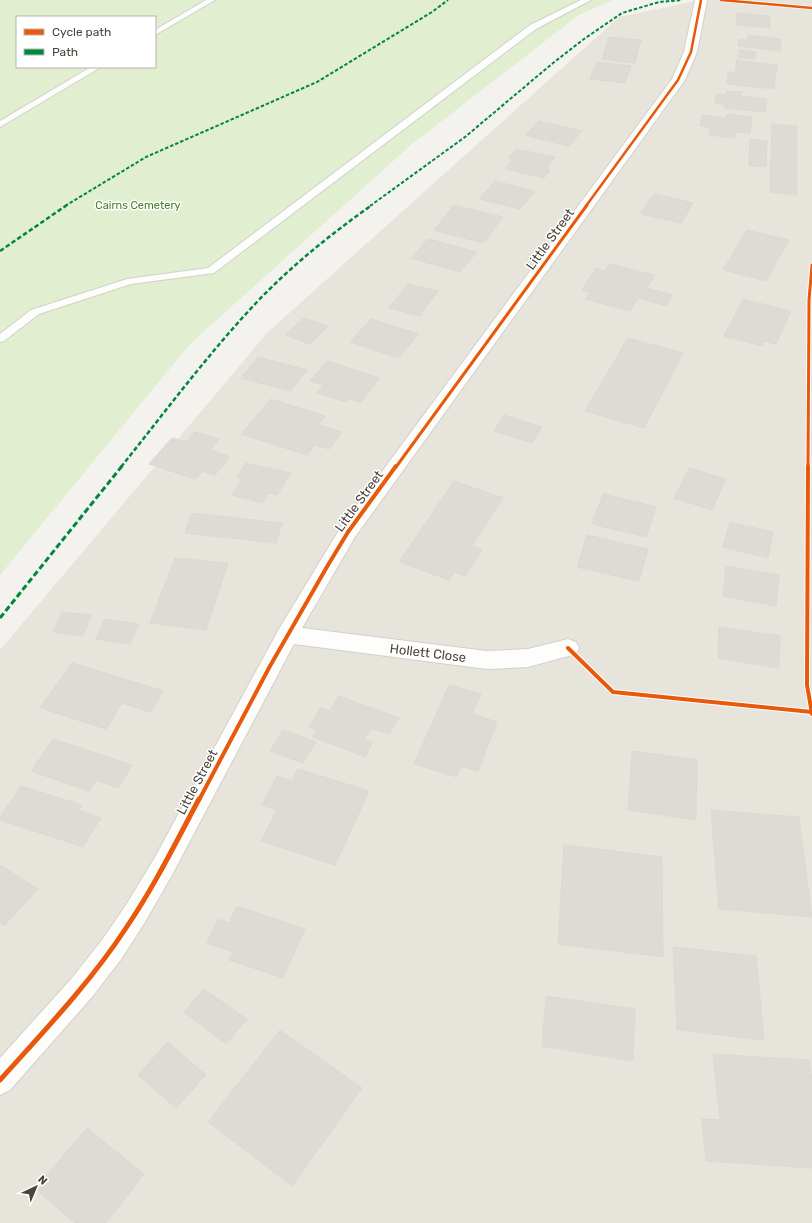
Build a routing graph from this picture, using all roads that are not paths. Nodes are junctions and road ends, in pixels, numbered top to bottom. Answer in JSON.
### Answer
{"nodes":[{"id":1,"x":211,"y":0,"type":"edge"},
{"id":2,"x":587,"y":0,"type":"edge"},
{"id":3,"x":701,"y":0,"type":"edge"},
{"id":4,"x":156,"y":32,"type":"edge"},
{"id":5,"x":95,"y":68,"type":"edge"},
{"id":6,"x":0,"y":124,"type":"edge"},
{"id":7,"x":0,"y":339,"type":"edge"},
{"id":8,"x":288,"y":635,"type":"junction"},
{"id":9,"x":568,"y":648,"type":"dead end"},
{"id":10,"x":0,"y":1080,"type":"edge"}],
"edges":[{"from":1,"to":4,"type":"lane"},
{"from":2,"to":7,"type":"lane"},
{"from":3,"to":8,"type":"street","name":"Little Street"},
{"from":5,"to":6,"type":"lane"},
{"from":8,"to":9,"type":"street","name":"Hollett Close"},
{"from":8,"to":10,"type":"street","name":"Little Street"}]}
